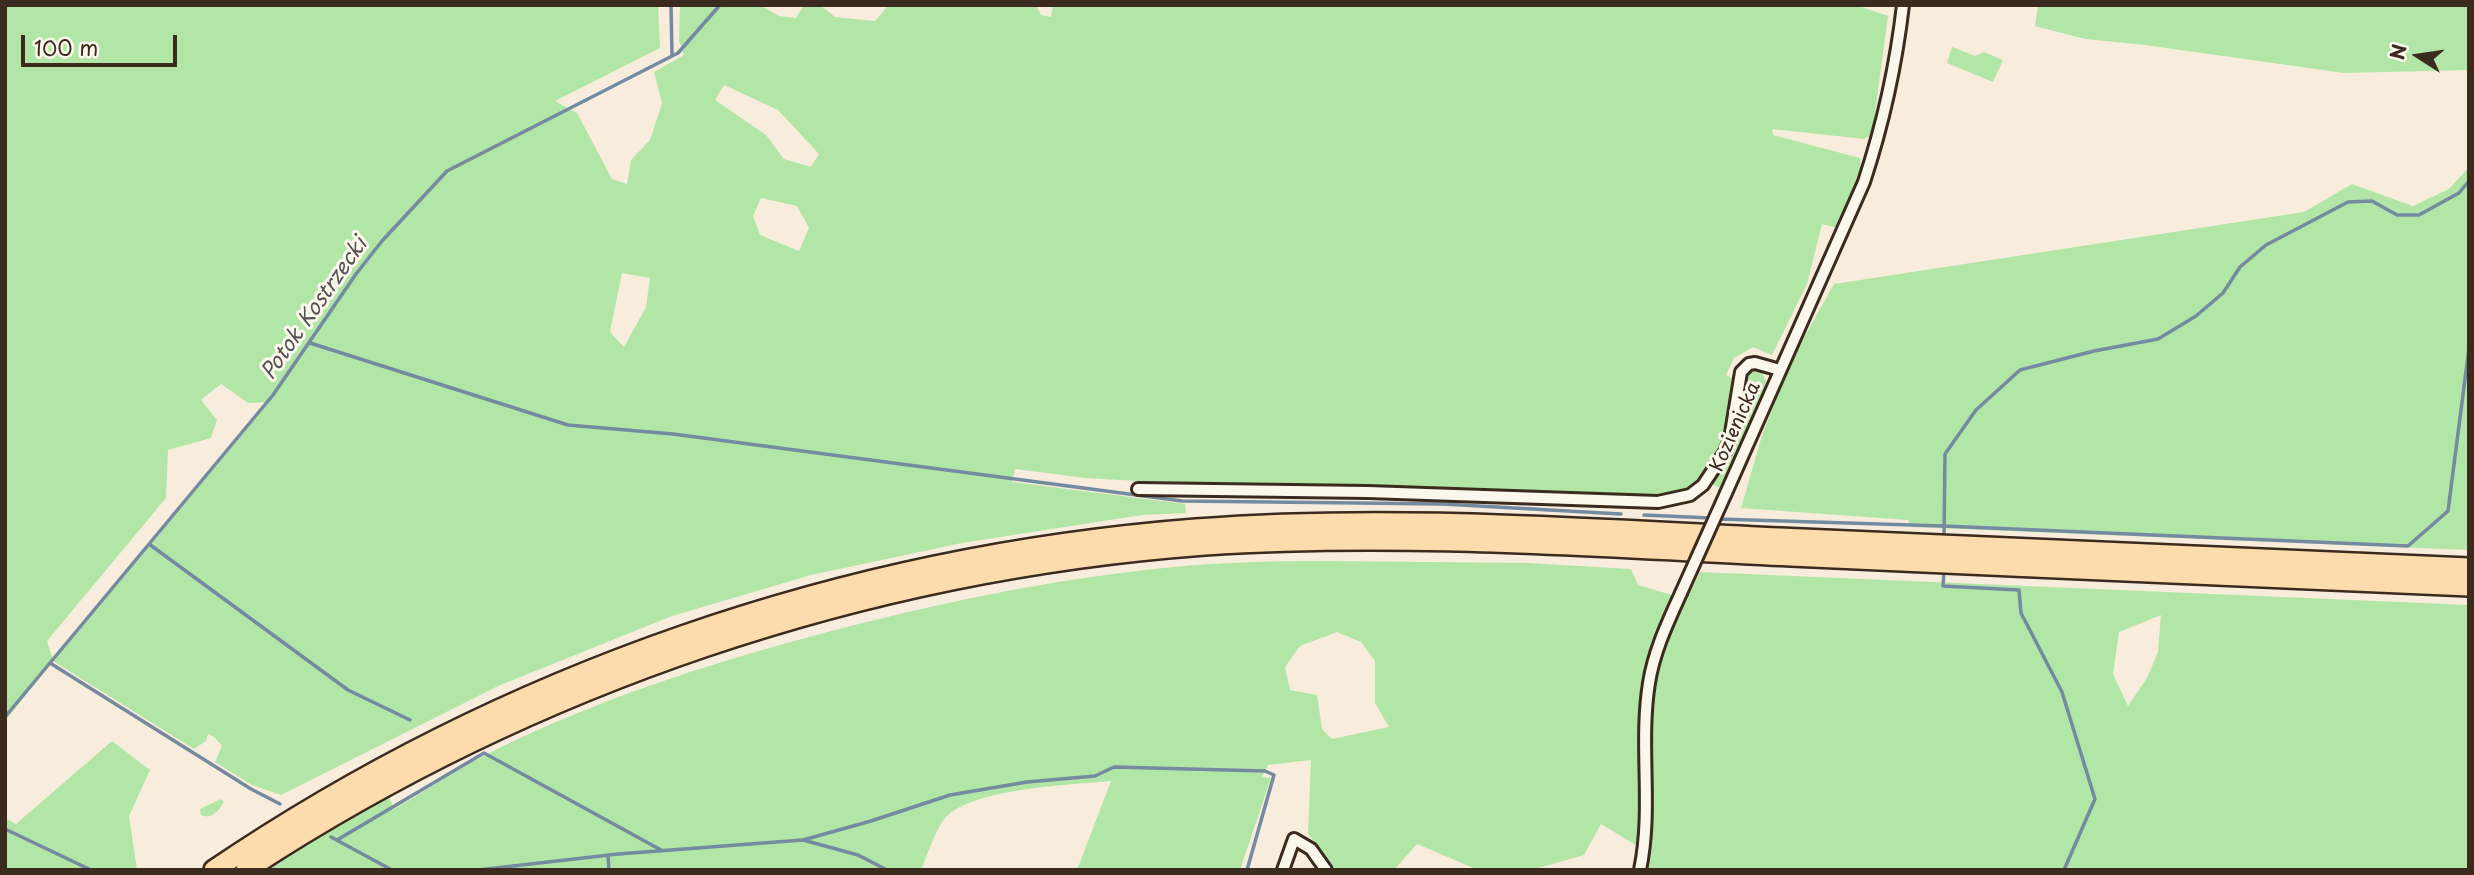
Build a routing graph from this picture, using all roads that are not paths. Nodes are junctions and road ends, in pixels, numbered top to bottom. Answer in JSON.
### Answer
{"nodes":[{"id":1,"x":1903,"y":5,"type":"edge"},
{"id":2,"x":1780,"y":370,"type":"junction"},
{"id":3,"x":1138,"y":489,"type":"dead end"},
{"id":4,"x":2469,"y":569,"type":"edge"},
{"id":5,"x":2469,"y":586,"type":"edge"},
{"id":6,"x":214,"y":870,"type":"edge"},
{"id":7,"x":246,"y":870,"type":"edge"},
{"id":8,"x":1283,"y":870,"type":"edge"},
{"id":9,"x":1326,"y":870,"type":"edge"},
{"id":10,"x":1640,"y":870,"type":"edge"}],
"edges":[{"from":1,"to":2,"type":"street","name":"Kozienicka"},
{"from":2,"to":3,"type":"street"},
{"from":2,"to":10,"type":"street","name":"Kozienicka","bridge":true},
{"from":4,"to":6,"type":"highway"},
{"from":5,"to":7,"type":"highway"},
{"from":8,"to":9,"type":"street"}]}
